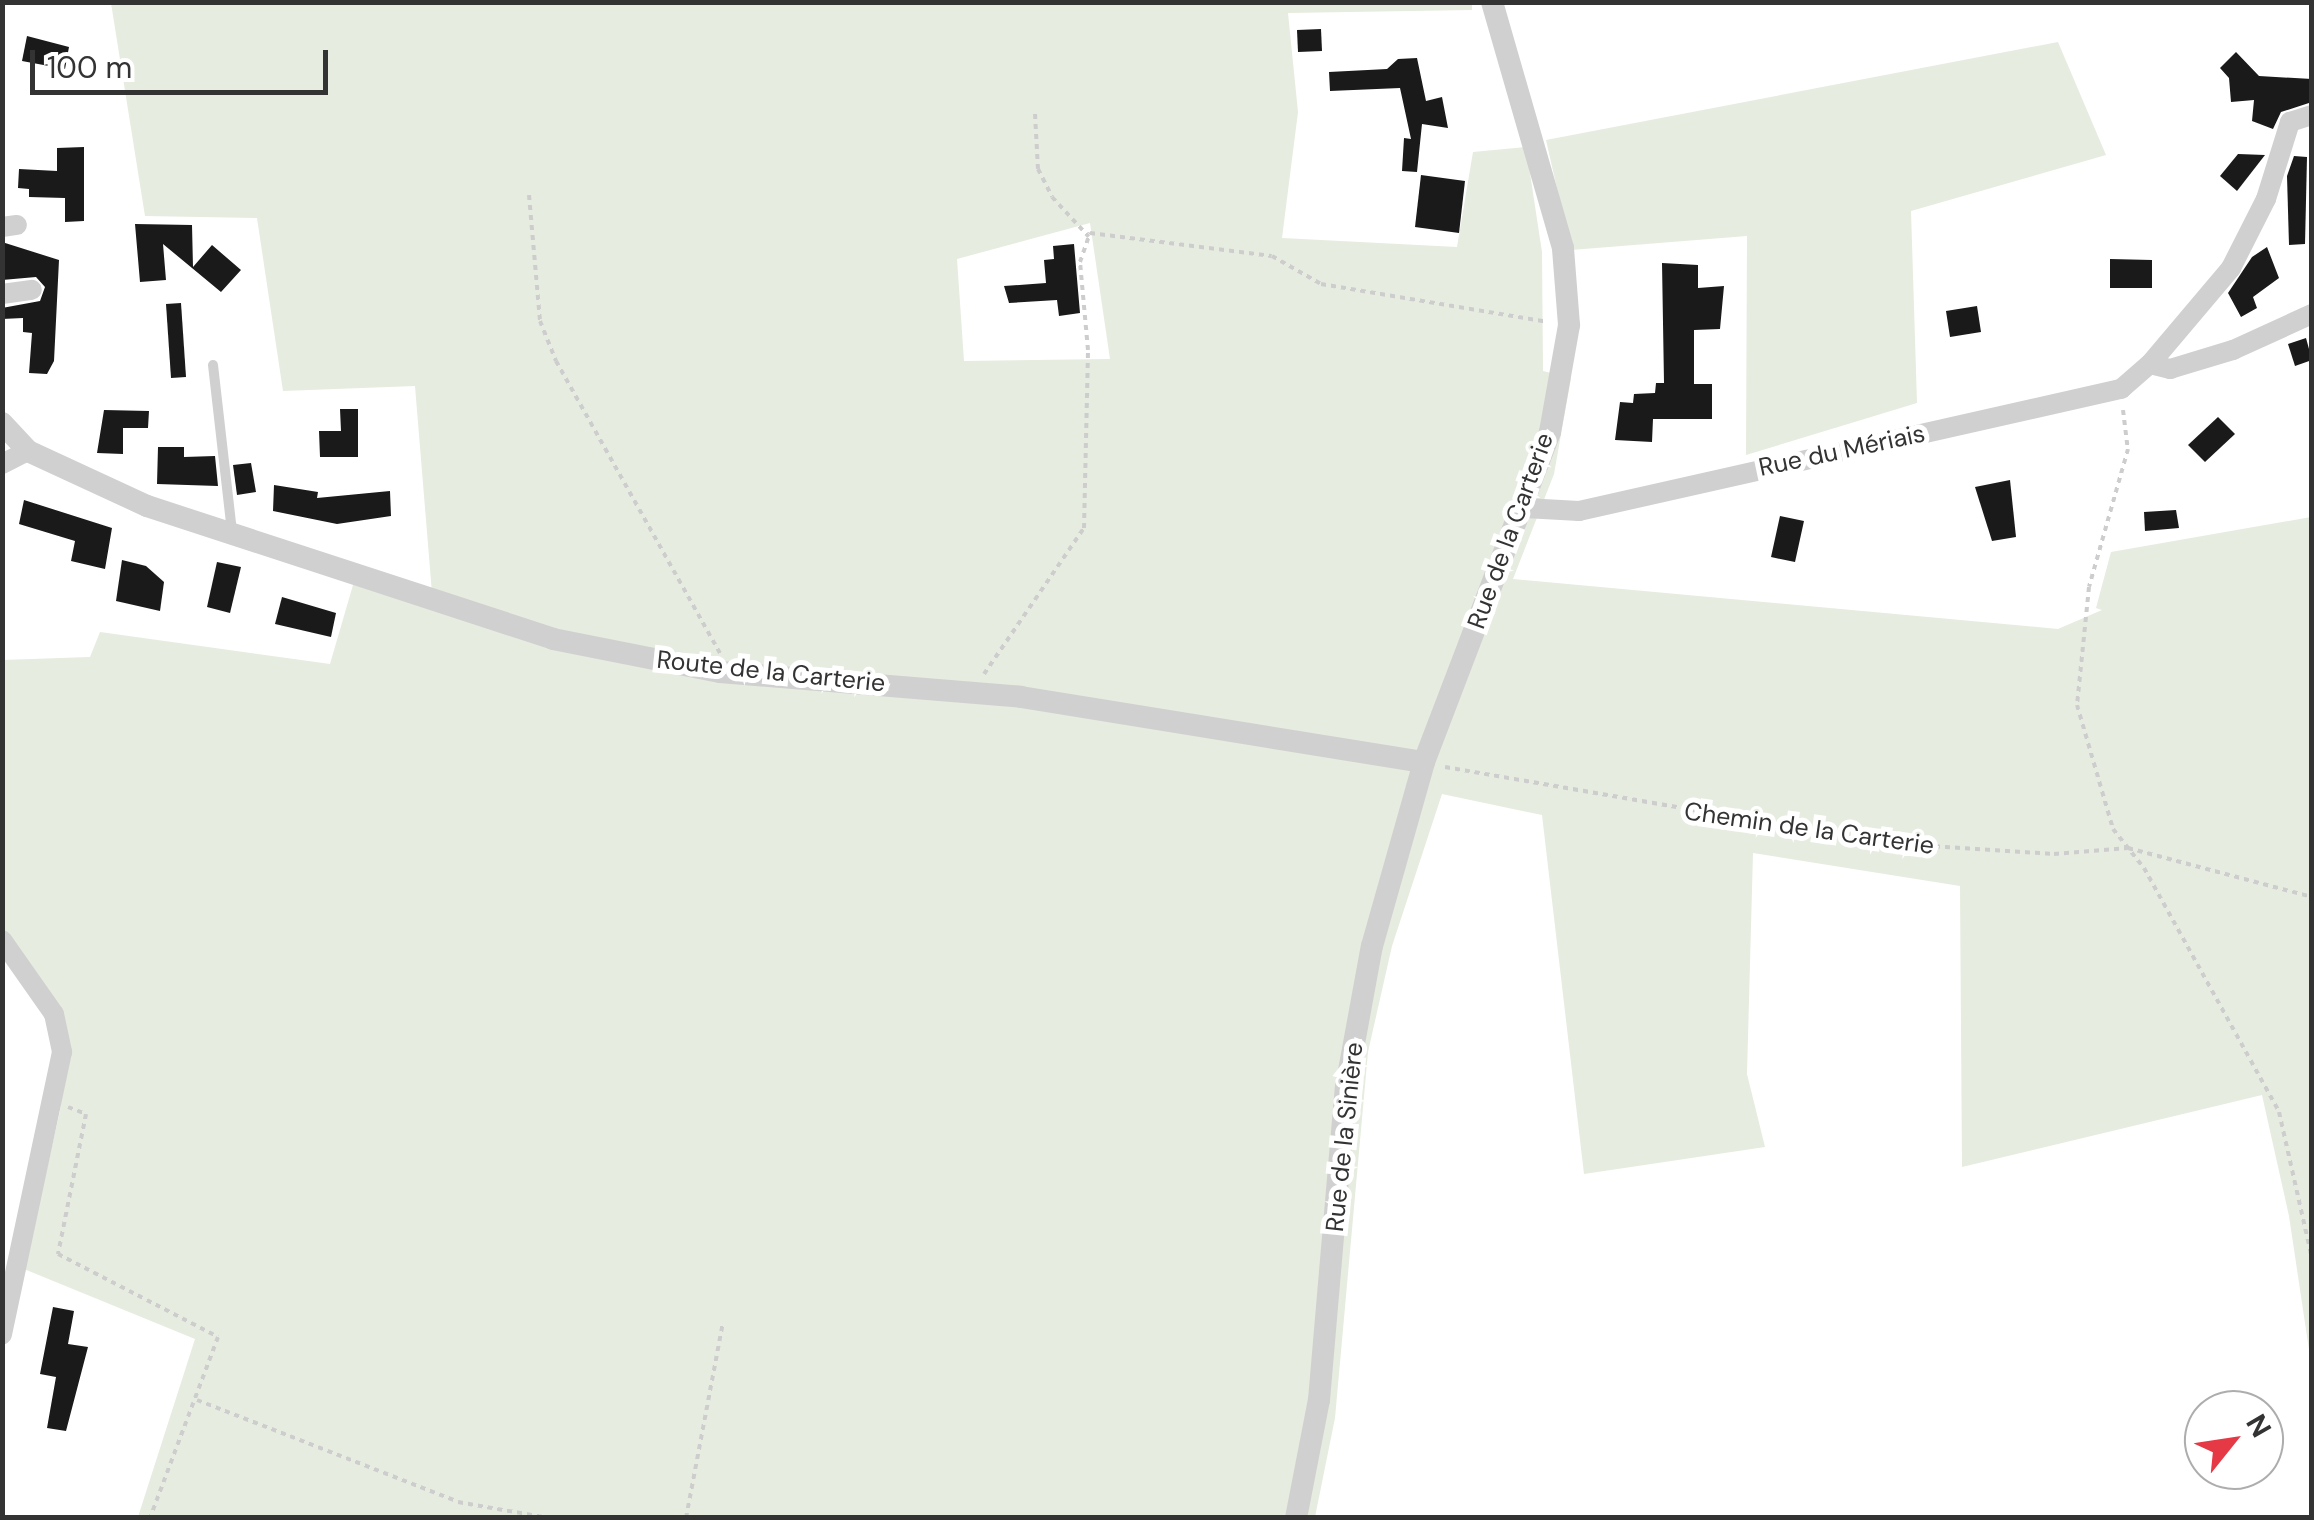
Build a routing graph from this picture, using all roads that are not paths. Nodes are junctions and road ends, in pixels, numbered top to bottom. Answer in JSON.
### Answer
{"nodes":[{"id":1,"x":1492,"y":2,"type":"edge"},
{"id":2,"x":2312,"y":115,"type":"edge"},
{"id":3,"x":32,"y":290,"type":"dead end"},
{"id":4,"x":2,"y":294,"type":"edge"},
{"id":5,"x":2312,"y":314,"type":"edge"},
{"id":6,"x":2150,"y":364,"type":"junction"},
{"id":7,"x":213,"y":366,"type":"dead end"},
{"id":8,"x":2,"y":423,"type":"edge"},
{"id":9,"x":28,"y":451,"type":"junction"},
{"id":10,"x":2,"y":464,"type":"edge"},
{"id":11,"x":1525,"y":508,"type":"junction"},
{"id":12,"x":232,"y":534,"type":"junction"},
{"id":13,"x":1424,"y":762,"type":"junction"},
{"id":14,"x":2,"y":940,"type":"edge"},
{"id":15,"x":2,"y":1335,"type":"edge"},
{"id":16,"x":1296,"y":1518,"type":"edge"}],
"edges":[{"from":1,"to":11,"type":"street","name":"Rue de la Carterie"},
{"from":2,"to":6,"type":"street","name":"Rue du Mériais"},
{"from":3,"to":4,"type":"street"},
{"from":5,"to":6,"type":"street"},
{"from":6,"to":11,"type":"street","name":"Rue du Mériais"},
{"from":7,"to":12,"type":"lane"},
{"from":8,"to":9,"type":"street"},
{"from":9,"to":10,"type":"street"},
{"from":9,"to":12,"type":"street","name":"Route de la Carterie"},
{"from":11,"to":13,"type":"street","name":"Rue de la Carterie"},
{"from":12,"to":13,"type":"street","name":"Route de la Carterie"},
{"from":13,"to":16,"type":"street","name":"Rue de la Sinière"},
{"from":14,"to":15,"type":"street"}]}
